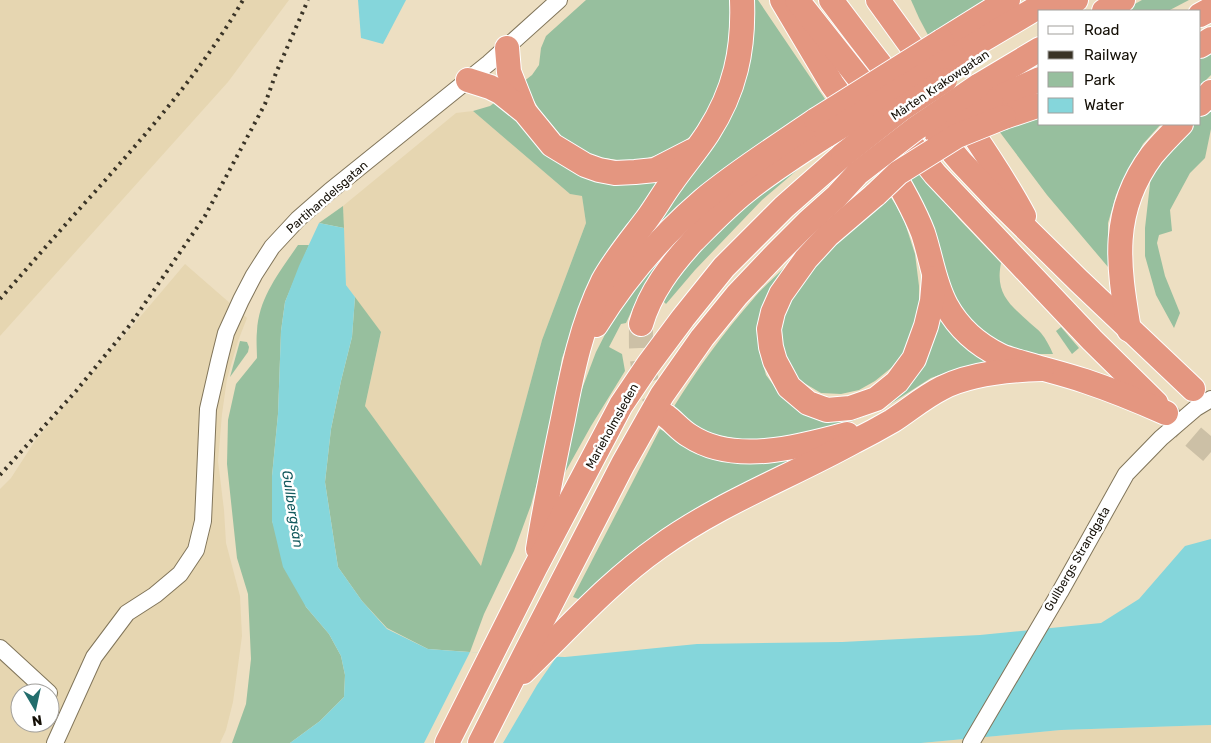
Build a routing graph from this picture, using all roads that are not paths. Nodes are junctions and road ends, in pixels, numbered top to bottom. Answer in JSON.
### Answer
{"nodes":[{"id":1,"x":559,"y":0,"type":"edge"},
{"id":2,"x":742,"y":0,"type":"edge"},
{"id":3,"x":782,"y":0,"type":"edge"},
{"id":4,"x":797,"y":0,"type":"edge"},
{"id":5,"x":831,"y":0,"type":"edge"},
{"id":6,"x":878,"y":0,"type":"edge"},
{"id":7,"x":895,"y":0,"type":"edge"},
{"id":8,"x":1008,"y":0,"type":"edge"},
{"id":9,"x":1050,"y":0,"type":"edge"},
{"id":10,"x":1076,"y":0,"type":"edge"},
{"id":11,"x":1123,"y":0,"type":"edge"},
{"id":12,"x":1058,"y":10,"type":"edge"},
{"id":13,"x":1106,"y":10,"type":"edge"},
{"id":14,"x":1038,"y":21,"type":"edge"},
{"id":15,"x":896,"y":23,"type":"junction"},
{"id":16,"x":507,"y":48,"type":"junction"},
{"id":17,"x":1038,"y":52,"type":"edge"},
{"id":18,"x":953,"y":55,"type":"junction"},
{"id":19,"x":468,"y":80,"type":"junction"},
{"id":20,"x":1038,"y":80,"type":"edge"},
{"id":21,"x":1211,"y":92,"type":"edge"},
{"id":22,"x":991,"y":101,"type":"junction"},
{"id":23,"x":1201,"y":103,"type":"edge"},
{"id":24,"x":1038,"y":105,"type":"edge"},
{"id":25,"x":525,"y":112,"type":"junction"},
{"id":26,"x":1179,"y":125,"type":"edge"},
{"id":27,"x":821,"y":127,"type":"junction"},
{"id":28,"x":698,"y":148,"type":"junction"},
{"id":29,"x":843,"y":155,"type":"joint"},
{"id":30,"x":866,"y":183,"type":"junction"},
{"id":31,"x":1034,"y":235,"type":"junction"},
{"id":32,"x":934,"y":277,"type":"junction"},
{"id":33,"x":641,"y":324,"type":"tunnel mouth"},
{"id":34,"x":1129,"y":330,"type":"junction"},
{"id":35,"x":577,"y":357,"type":"junction"},
{"id":36,"x":1042,"y":369,"type":"junction"},
{"id":37,"x":1202,"y":394,"type":"edge"},
{"id":38,"x":666,"y":416,"type":"tunnel mouth"},
{"id":39,"x":892,"y":420,"type":"junction"},
{"id":40,"x":535,"y":568,"type":"junction"},
{"id":41,"x":0,"y":648,"type":"edge"},
{"id":42,"x":533,"y":655,"type":"junction"},
{"id":43,"x":39,"y":683,"type":"edge"},
{"id":44,"x":60,"y":702,"type":"edge"},
{"id":45,"x":69,"y":711,"type":"junction"},
{"id":46,"x":55,"y":743,"type":"edge"},
{"id":47,"x":447,"y":743,"type":"edge"},
{"id":48,"x":480,"y":743,"type":"edge"},
{"id":49,"x":971,"y":743,"type":"edge"}],
"edges":[{"from":1,"to":16,"type":"street","name":"Partihandelsgatan"},
{"from":2,"to":28,"type":"highway"},
{"from":3,"to":32,"type":"highway"},
{"from":4,"to":36,"type":"highway"},
{"from":5,"to":31,"type":"highway"},
{"from":6,"to":15,"type":"highway"},
{"from":7,"to":15,"type":"highway"},
{"from":8,"to":18,"type":"highway"},
{"from":9,"to":18,"type":"highway"},
{"from":10,"to":12,"type":"highway"},
{"from":11,"to":13,"type":"highway"},
{"from":14,"to":18,"type":"highway","name":"Mårten Krakowgatan"},
{"from":15,"to":31,"type":"highway"},
{"from":16,"to":19,"type":"street","name":"Partihandelsgatan"},
{"from":16,"to":25,"type":"highway"},
{"from":17,"to":22,"type":"highway","name":"Mårten Krakowgatan"},
{"from":18,"to":27,"type":"highway","bridge":true},
{"from":18,"to":29,"type":"highway","name":"Mårten Krakowgatan","bridge":true},
{"from":19,"to":25,"type":"highway"},
{"from":19,"to":45,"type":"street","name":"Partihandelsgatan"},
{"from":20,"to":22,"type":"highway"},
{"from":21,"to":23,"type":"highway"},
{"from":22,"to":24,"type":"highway"},
{"from":22,"to":30,"type":"highway","bridge":true},
{"from":22,"to":30,"type":"highway","name":"Mårten Krakowgatan","bridge":true},
{"from":25,"to":28,"type":"highway"},
{"from":26,"to":34,"type":"highway"},
{"from":27,"to":33,"type":"highway"},
{"from":27,"to":35,"type":"highway"},
{"from":28,"to":35,"type":"highway"},
{"from":29,"to":40,"type":"highway","name":"Marieholmsleden"},
{"from":30,"to":32,"type":"highway"},
{"from":30,"to":42,"type":"highway"},
{"from":31,"to":34,"type":"highway"},
{"from":32,"to":36,"type":"highway"},
{"from":34,"to":37,"type":"highway"},
{"from":35,"to":40,"type":"highway"},
{"from":36,"to":39,"type":"highway"},
{"from":37,"to":49,"type":"street","name":"Gullbergs Strandgata"},
{"from":38,"to":39,"type":"highway"},
{"from":39,"to":42,"type":"highway"},
{"from":40,"to":47,"type":"highway","name":"Marieholmsleden"},
{"from":41,"to":43,"type":"street"},
{"from":42,"to":48,"type":"highway"},
{"from":44,"to":45,"type":"street"},
{"from":45,"to":46,"type":"street","name":"Partihandelsgatan"}]}
